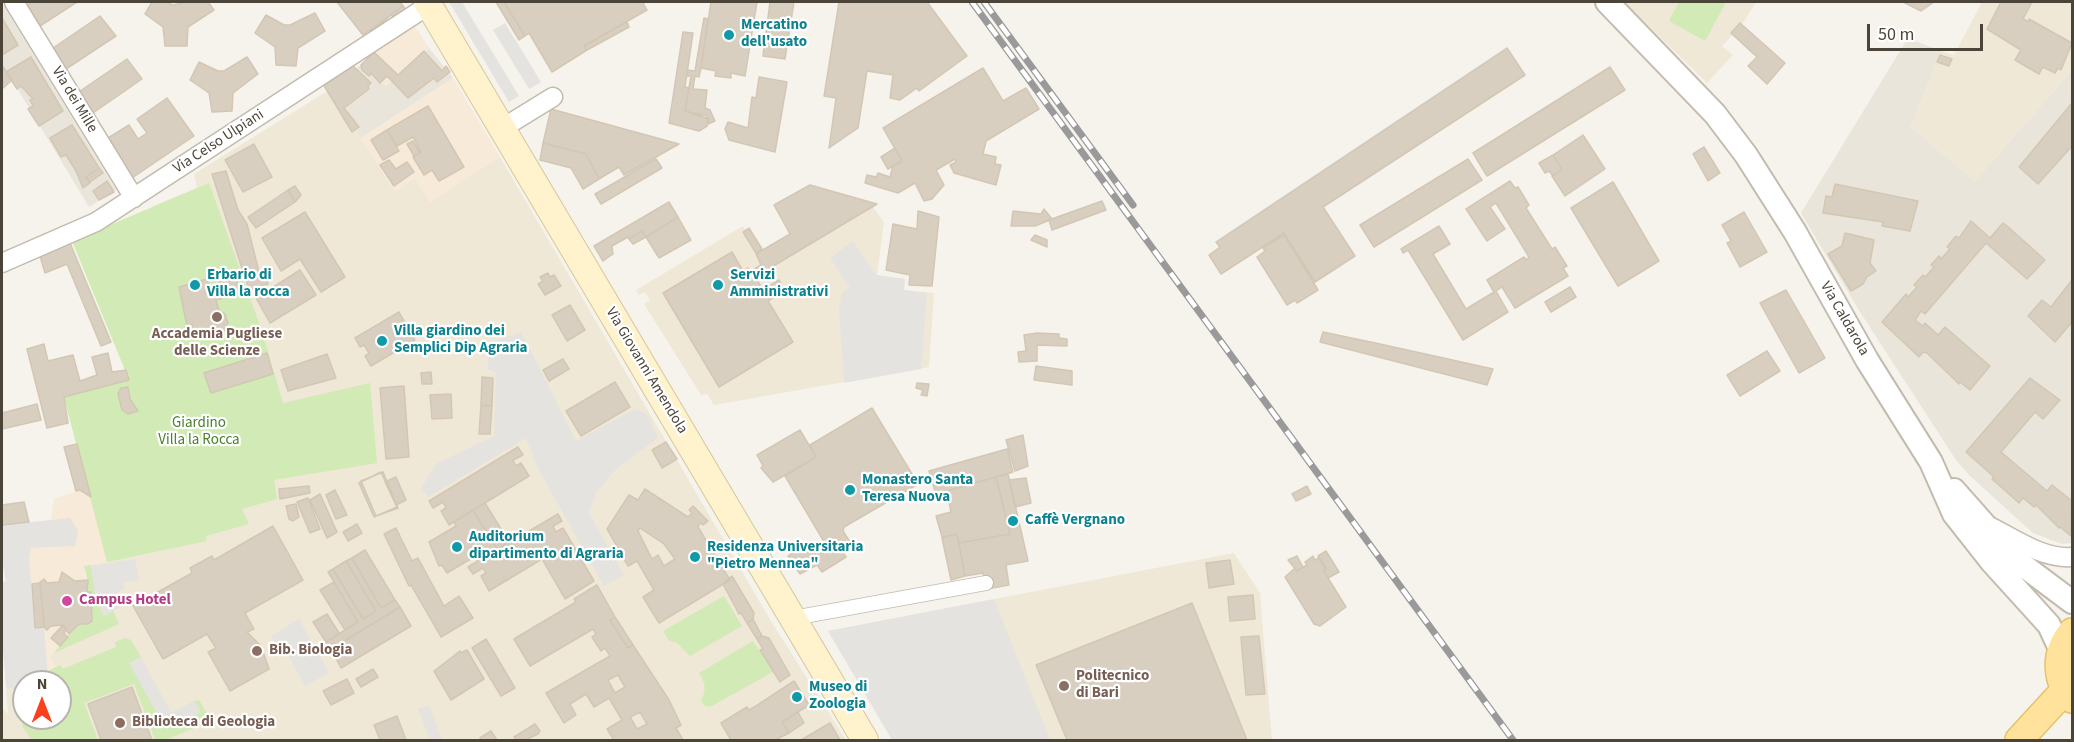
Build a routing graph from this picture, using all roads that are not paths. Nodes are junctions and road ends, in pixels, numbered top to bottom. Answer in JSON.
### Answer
{"nodes":[{"id":1,"x":14,"y":2,"type":"edge"},
{"id":2,"x":1606,"y":2,"type":"edge"},
{"id":3,"x":428,"y":3,"type":"edge"},
{"id":4,"x":551,"y":98,"type":"dead end"},
{"id":5,"x":501,"y":129,"type":"junction"},
{"id":6,"x":134,"y":198,"type":"junction"},
{"id":7,"x":2,"y":263,"type":"edge"},
{"id":8,"x":1931,"y":462,"type":"junction"},
{"id":9,"x":1981,"y":522,"type":"junction"},
{"id":10,"x":2073,"y":557,"type":"edge"},
{"id":11,"x":986,"y":583,"type":"dead end"},
{"id":12,"x":2073,"y":602,"type":"edge"},
{"id":13,"x":793,"y":618,"type":"junction"},
{"id":14,"x":2067,"y":641,"type":"edge"},
{"id":15,"x":2070,"y":701,"type":"edge"},
{"id":16,"x":865,"y":741,"type":"edge"},
{"id":17,"x":2019,"y":741,"type":"edge"},
{"id":18,"x":2042,"y":741,"type":"edge"}],
"edges":[{"from":1,"to":6,"type":"street","name":"Via dei Mille"},
{"from":2,"to":8,"type":"street","name":"Via Caldarola"},
{"from":3,"to":5,"type":"main road","name":"Via Giovanni Amendola"},
{"from":3,"to":6,"type":"street","name":"Via Celso Ulpiani"},
{"from":4,"to":5,"type":"street"},
{"from":5,"to":13,"type":"main road","name":"Via Giovanni Amendola"},
{"from":6,"to":7,"type":"street","name":"Via Celso Ulpiani"},
{"from":8,"to":9,"type":"street"},
{"from":8,"to":14,"type":"street","name":"Via Caldarola"},
{"from":9,"to":10,"type":"street"},
{"from":9,"to":12,"type":"street"},
{"from":11,"to":13,"type":"street"},
{"from":13,"to":16,"type":"main road","name":"Via Giovanni Amendola"},
{"from":14,"to":15,"type":"main road"},
{"from":15,"to":17,"type":"main road"},
{"from":15,"to":18,"type":"main road"}]}
